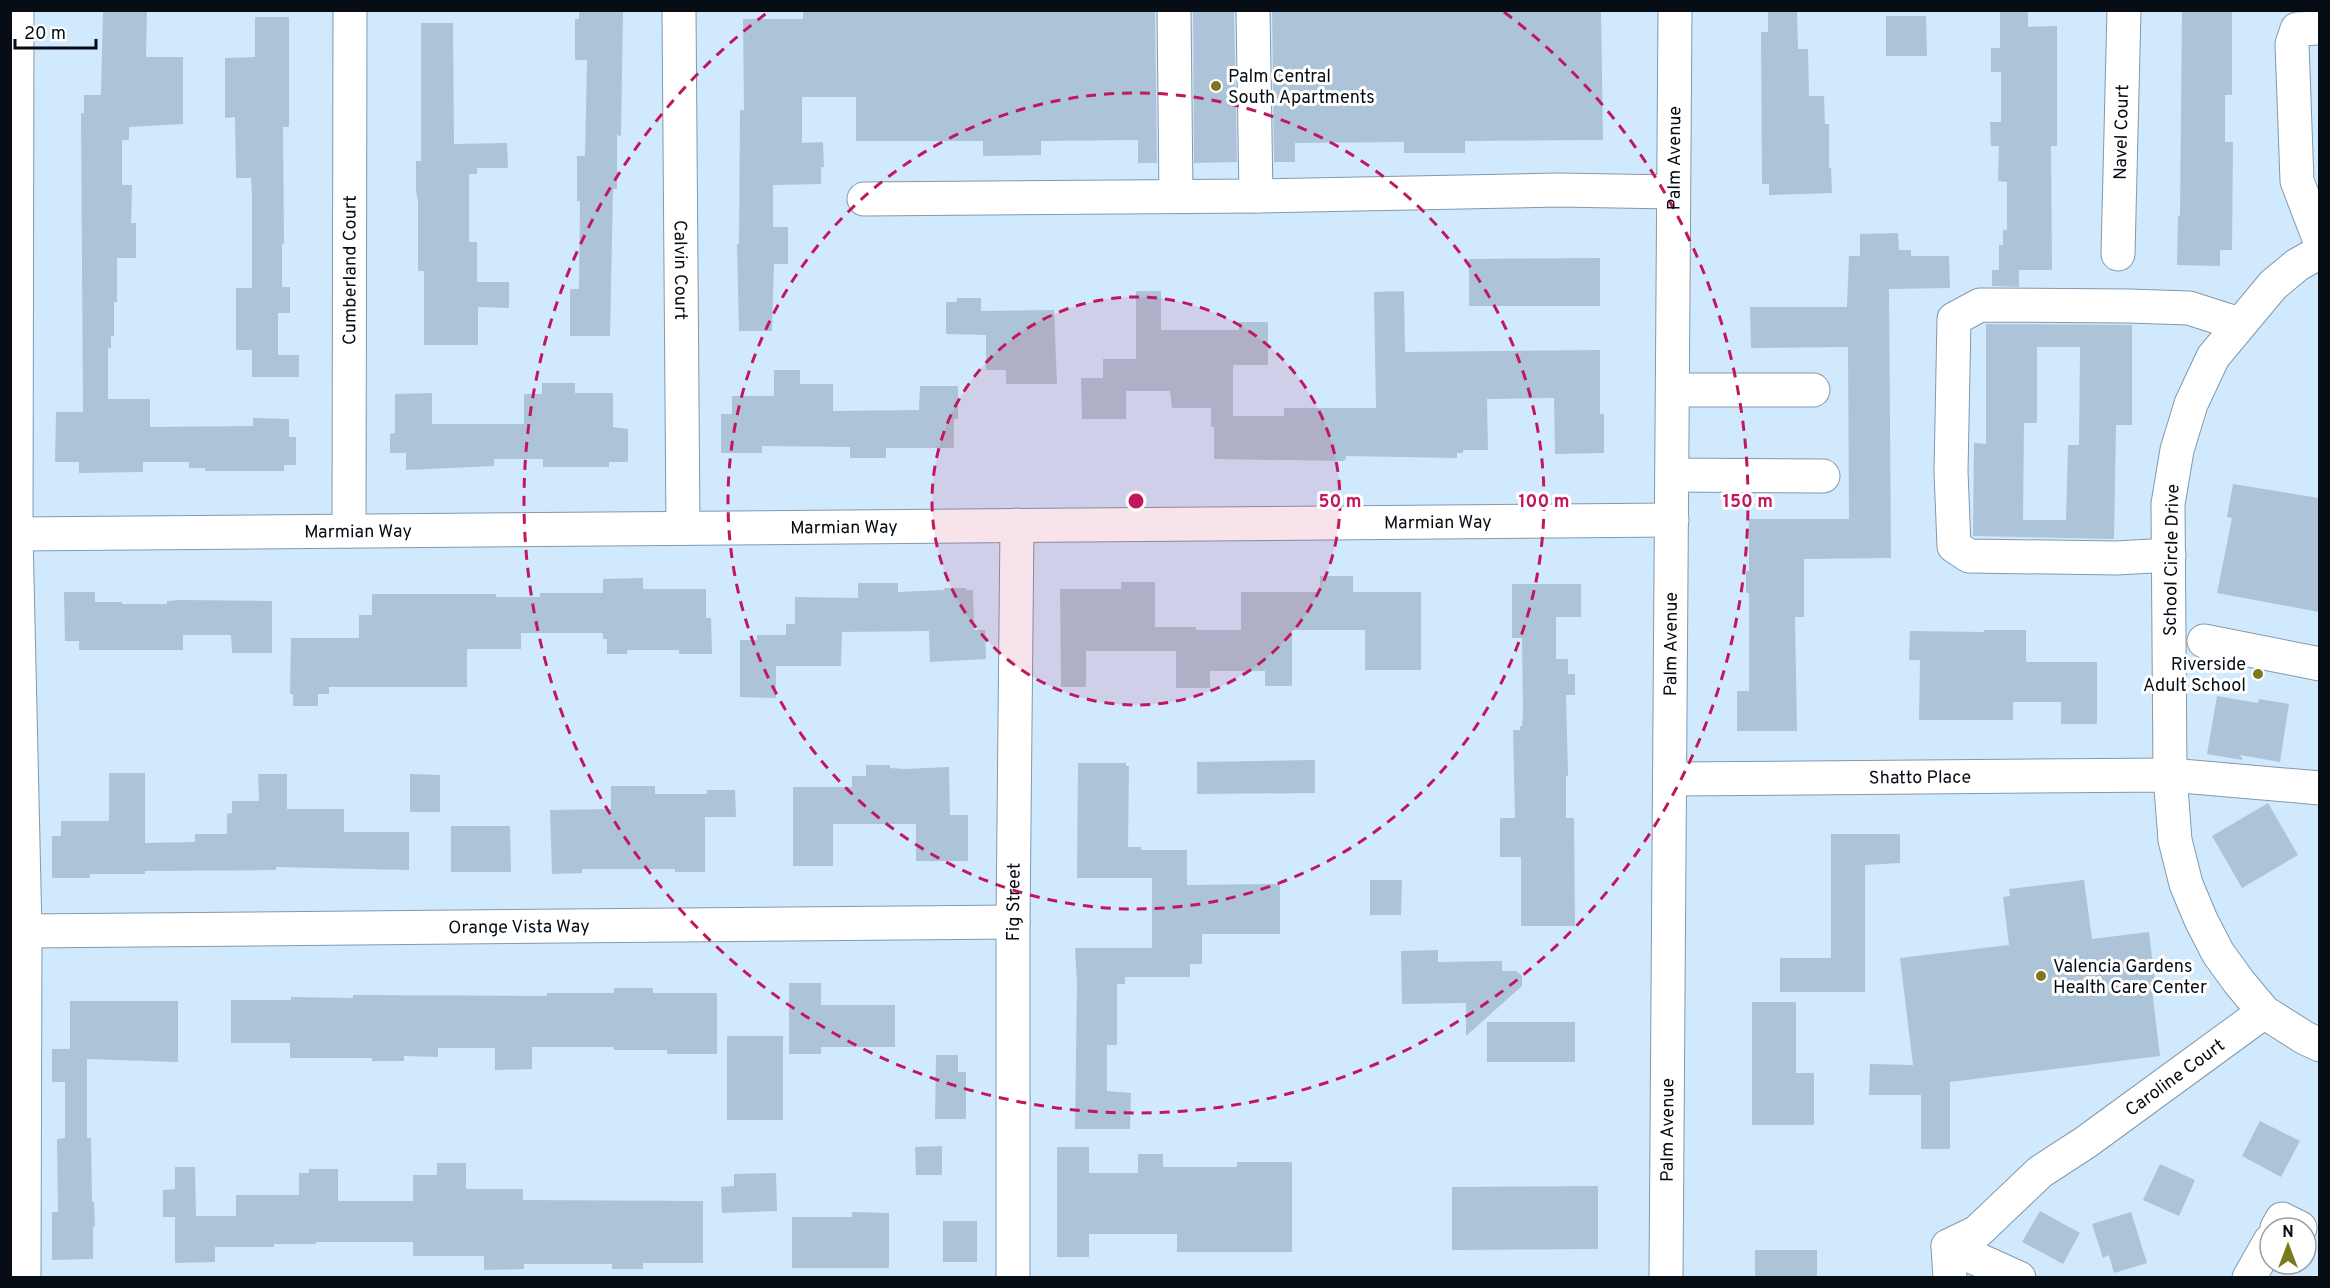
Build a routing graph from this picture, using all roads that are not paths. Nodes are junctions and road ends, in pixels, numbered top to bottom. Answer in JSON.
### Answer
{"nodes":[{"id":1,"x":17,"y":10,"type":"edge"},
{"id":2,"x":350,"y":10,"type":"edge"},
{"id":3,"x":679,"y":10,"type":"edge"},
{"id":4,"x":1174,"y":10,"type":"edge"},
{"id":5,"x":1253,"y":10,"type":"edge"},
{"id":6,"x":1675,"y":10,"type":"edge"},
{"id":7,"x":2124,"y":10,"type":"edge"},
{"id":8,"x":2319,"y":28,"type":"edge"},
{"id":9,"x":2307,"y":107,"type":"edge"},
{"id":10,"x":1673,"y":192,"type":"junction"},
{"id":11,"x":1176,"y":196,"type":"junction"},
{"id":12,"x":1256,"y":196,"type":"junction"},
{"id":13,"x":864,"y":199,"type":"dead end"},
{"id":14,"x":2319,"y":241,"type":"edge"},
{"id":15,"x":2319,"y":252,"type":"edge"},
{"id":16,"x":2118,"y":254,"type":"dead end"},
{"id":17,"x":2239,"y":324,"type":"junction"},
{"id":18,"x":1673,"y":390,"type":"junction"},
{"id":19,"x":1813,"y":390,"type":"dead end"},
{"id":20,"x":1672,"y":475,"type":"junction"},
{"id":21,"x":1823,"y":476,"type":"dead end"},
{"id":22,"x":1672,"y":520,"type":"junction"},
{"id":23,"x":1017,"y":525,"type":"junction"},
{"id":24,"x":682,"y":528,"type":"junction"},
{"id":25,"x":349,"y":531,"type":"junction"},
{"id":26,"x":16,"y":534,"type":"junction"},
{"id":27,"x":2169,"y":555,"type":"junction"},
{"id":28,"x":2204,"y":641,"type":"dead end"},
{"id":29,"x":2319,"y":664,"type":"edge"},
{"id":30,"x":2170,"y":775,"type":"junction"},
{"id":31,"x":1671,"y":779,"type":"junction"},
{"id":32,"x":2319,"y":788,"type":"edge"},
{"id":33,"x":1013,"y":922,"type":"junction"},
{"id":34,"x":25,"y":931,"type":"junction"},
{"id":35,"x":2264,"y":1012,"type":"junction"},
{"id":36,"x":2319,"y":1045,"type":"edge"},
{"id":37,"x":1949,"y":1262,"type":"edge"},
{"id":38,"x":2258,"y":1262,"type":"edge"},
{"id":39,"x":24,"y":1278,"type":"edge"},
{"id":40,"x":1013,"y":1278,"type":"edge"},
{"id":41,"x":1666,"y":1278,"type":"edge"},
{"id":42,"x":2019,"y":1278,"type":"edge"},
{"id":43,"x":2249,"y":1278,"type":"edge"}],
"edges":[{"from":1,"to":26,"type":"street"},
{"from":2,"to":25,"type":"street","name":"Cumberland Court"},
{"from":3,"to":24,"type":"street","name":"Calvin Court"},
{"from":4,"to":11,"type":"street"},
{"from":5,"to":12,"type":"street"},
{"from":6,"to":10,"type":"street","name":"Palm Avenue"},
{"from":7,"to":16,"type":"street","name":"Navel Court"},
{"from":8,"to":9,"type":"street"},
{"from":9,"to":14,"type":"street"},
{"from":10,"to":12,"type":"street"},
{"from":10,"to":18,"type":"street","name":"Palm Avenue"},
{"from":11,"to":12,"type":"street"},
{"from":11,"to":13,"type":"street"},
{"from":15,"to":17,"type":"street","name":"School Circle Drive"},
{"from":17,"to":27,"type":"street","name":"School Circle Drive"},
{"from":17,"to":27,"type":"street"},
{"from":18,"to":19,"type":"street"},
{"from":18,"to":20,"type":"street","name":"Palm Avenue"},
{"from":20,"to":21,"type":"street"},
{"from":20,"to":22,"type":"street","name":"Palm Avenue"},
{"from":22,"to":23,"type":"street","name":"Marmian Way"},
{"from":22,"to":31,"type":"street","name":"Palm Avenue"},
{"from":23,"to":24,"type":"street","name":"Marmian Way"},
{"from":23,"to":33,"type":"street","name":"Fig Street"},
{"from":24,"to":25,"type":"street","name":"Marmian Way"},
{"from":25,"to":26,"type":"street","name":"Marmian Way"},
{"from":26,"to":34,"type":"street"},
{"from":27,"to":30,"type":"street","name":"School Circle Drive"},
{"from":28,"to":29,"type":"street"},
{"from":30,"to":31,"type":"street","name":"Shatto Place"},
{"from":30,"to":32,"type":"street","name":"Shatto Place"},
{"from":30,"to":35,"type":"street","name":"School Circle Drive"},
{"from":31,"to":41,"type":"street","name":"Palm Avenue"},
{"from":33,"to":34,"type":"street","name":"Orange Vista Way"},
{"from":33,"to":40,"type":"street","name":"Fig Street"},
{"from":34,"to":39,"type":"street"},
{"from":35,"to":36,"type":"street","name":"School Circle Drive"},
{"from":35,"to":37,"type":"street","name":"Caroline Court"},
{"from":37,"to":42,"type":"street"},
{"from":38,"to":43,"type":"street"}]}
